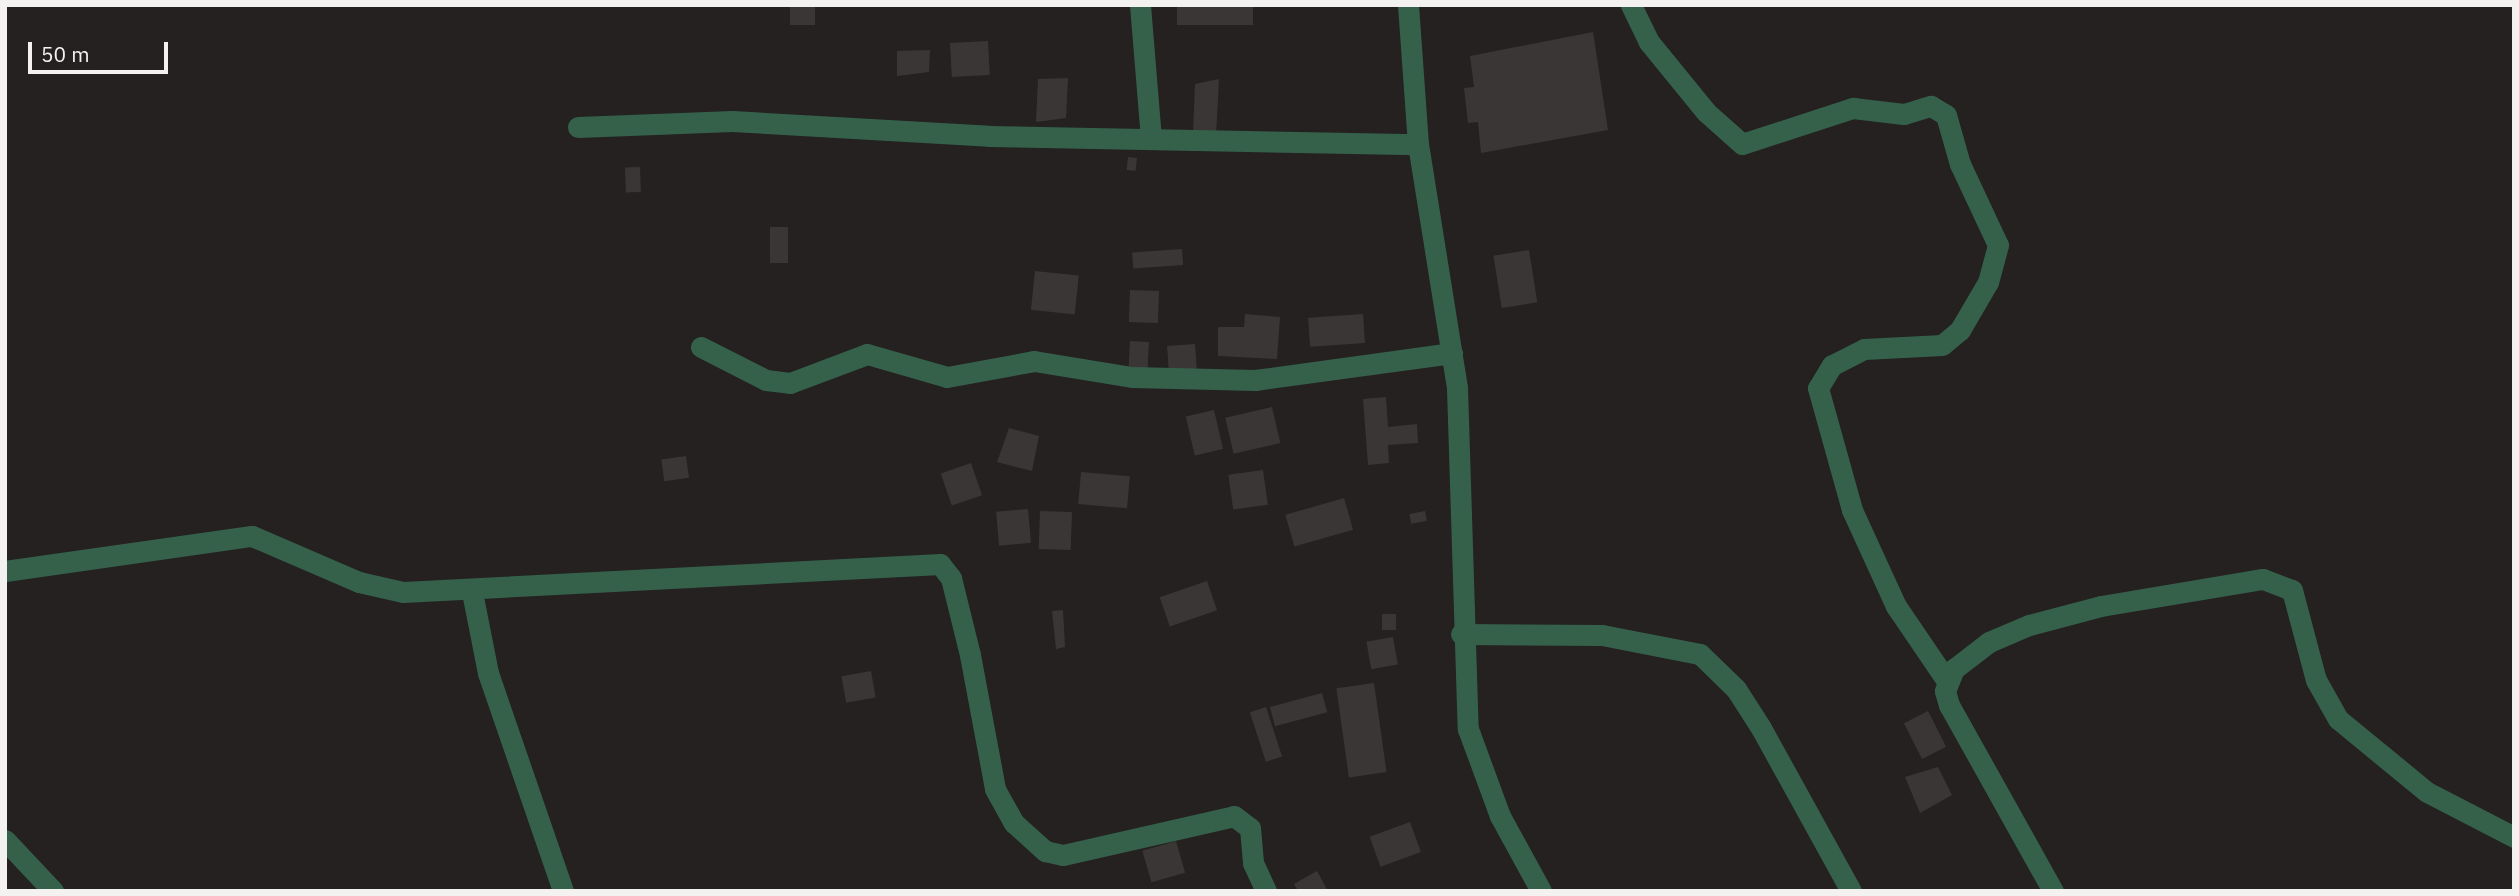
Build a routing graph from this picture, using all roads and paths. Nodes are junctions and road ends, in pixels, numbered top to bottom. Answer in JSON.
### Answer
{"nodes":[{"id":1,"x":1139,"y":5,"type":"edge"},
{"id":2,"x":1408,"y":5,"type":"edge"},
{"id":3,"x":1630,"y":5,"type":"edge"},
{"id":4,"x":578,"y":127,"type":"dead end"},
{"id":5,"x":1152,"y":138,"type":"junction"},
{"id":6,"x":1418,"y":144,"type":"junction"},
{"id":7,"x":701,"y":347,"type":"dead end"},
{"id":8,"x":1452,"y":353,"type":"junction"},
{"id":9,"x":5,"y":570,"type":"edge"},
{"id":10,"x":472,"y":592,"type":"junction"},
{"id":11,"x":1461,"y":634,"type":"junction"},
{"id":12,"x":1947,"y":681,"type":"junction"},
{"id":13,"x":2514,"y":837,"type":"edge"},
{"id":14,"x":5,"y":840,"type":"edge"},
{"id":15,"x":53,"y":891,"type":"edge"},
{"id":16,"x":563,"y":891,"type":"edge"},
{"id":17,"x":1266,"y":891,"type":"edge"},
{"id":18,"x":1541,"y":891,"type":"edge"},
{"id":19,"x":1851,"y":891,"type":"edge"},
{"id":20,"x":2053,"y":891,"type":"edge"}],
"edges":[{"from":1,"to":5,"type":"street"},
{"from":2,"to":6,"type":"street"},
{"from":3,"to":12,"type":"street"},
{"from":4,"to":5,"type":"street"},
{"from":5,"to":6,"type":"street"},
{"from":6,"to":8,"type":"street"},
{"from":7,"to":8,"type":"street"},
{"from":8,"to":11,"type":"street"},
{"from":9,"to":10,"type":"street"},
{"from":10,"to":16,"type":"street"},
{"from":10,"to":17,"type":"street"},
{"from":11,"to":18,"type":"street"},
{"from":11,"to":19,"type":"street"},
{"from":12,"to":13,"type":"street"},
{"from":12,"to":20,"type":"street"},
{"from":14,"to":15,"type":"street"}]}
